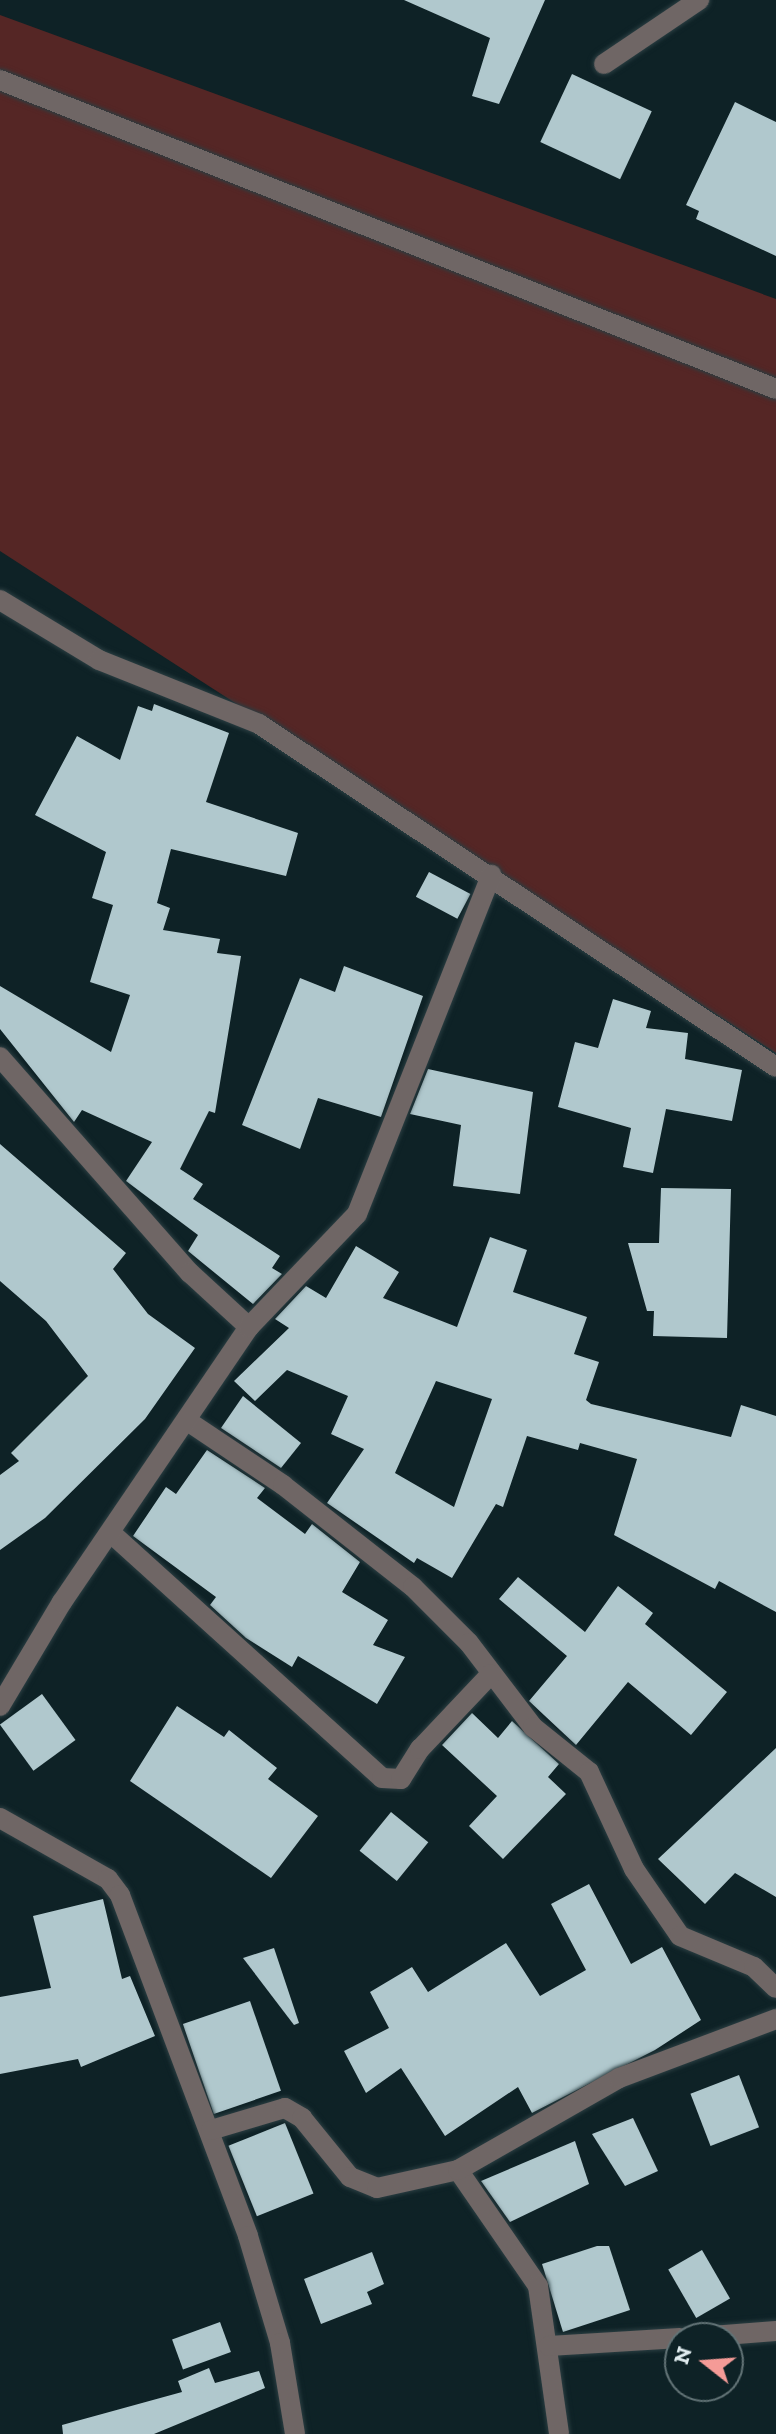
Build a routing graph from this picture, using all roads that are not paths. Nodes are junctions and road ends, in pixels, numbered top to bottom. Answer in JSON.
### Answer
{"nodes":[{"id":1,"x":699,"y":0,"type":"edge"},
{"id":2,"x":604,"y":64,"type":"dead end"},
{"id":3,"x":0,"y":80,"type":"edge"},
{"id":4,"x":776,"y":389,"type":"edge"},
{"id":5,"x":0,"y":600,"type":"edge"},
{"id":6,"x":491,"y":875,"type":"junction"},
{"id":7,"x":0,"y":1057,"type":"edge"},
{"id":8,"x":776,"y":1067,"type":"edge"},
{"id":9,"x":249,"y":1327,"type":"junction"},
{"id":10,"x":189,"y":1422,"type":"junction"},
{"id":11,"x":111,"y":1533,"type":"junction"},
{"id":12,"x":491,"y":1674,"type":"junction"},
{"id":13,"x":0,"y":1706,"type":"edge"},
{"id":14,"x":0,"y":1818,"type":"edge"},
{"id":15,"x":776,"y":1988,"type":"edge"},
{"id":16,"x":776,"y":2019,"type":"edge"},
{"id":17,"x":211,"y":2130,"type":"junction"},
{"id":18,"x":458,"y":2170,"type":"junction"},
{"id":19,"x":776,"y":2331,"type":"edge"},
{"id":20,"x":744,"y":2333,"type":"edge"},
{"id":21,"x":664,"y":2339,"type":"edge"},
{"id":22,"x":549,"y":2346,"type":"junction"},
{"id":23,"x":295,"y":2434,"type":"edge"},
{"id":24,"x":559,"y":2434,"type":"edge"}],
"edges":[{"from":1,"to":2,"type":"street"},
{"from":3,"to":4,"type":"street"},
{"from":5,"to":6,"type":"street"},
{"from":6,"to":8,"type":"street"},
{"from":6,"to":9,"type":"street"},
{"from":7,"to":9,"type":"street"},
{"from":9,"to":10,"type":"street"},
{"from":10,"to":11,"type":"street"},
{"from":10,"to":12,"type":"street"},
{"from":11,"to":12,"type":"street"},
{"from":11,"to":13,"type":"street"},
{"from":12,"to":15,"type":"street"},
{"from":14,"to":17,"type":"street"},
{"from":16,"to":18,"type":"street"},
{"from":17,"to":18,"type":"street"},
{"from":17,"to":23,"type":"street"},
{"from":18,"to":22,"type":"street"},
{"from":19,"to":20,"type":"street"},
{"from":21,"to":22,"type":"street"},
{"from":22,"to":24,"type":"street"}]}
